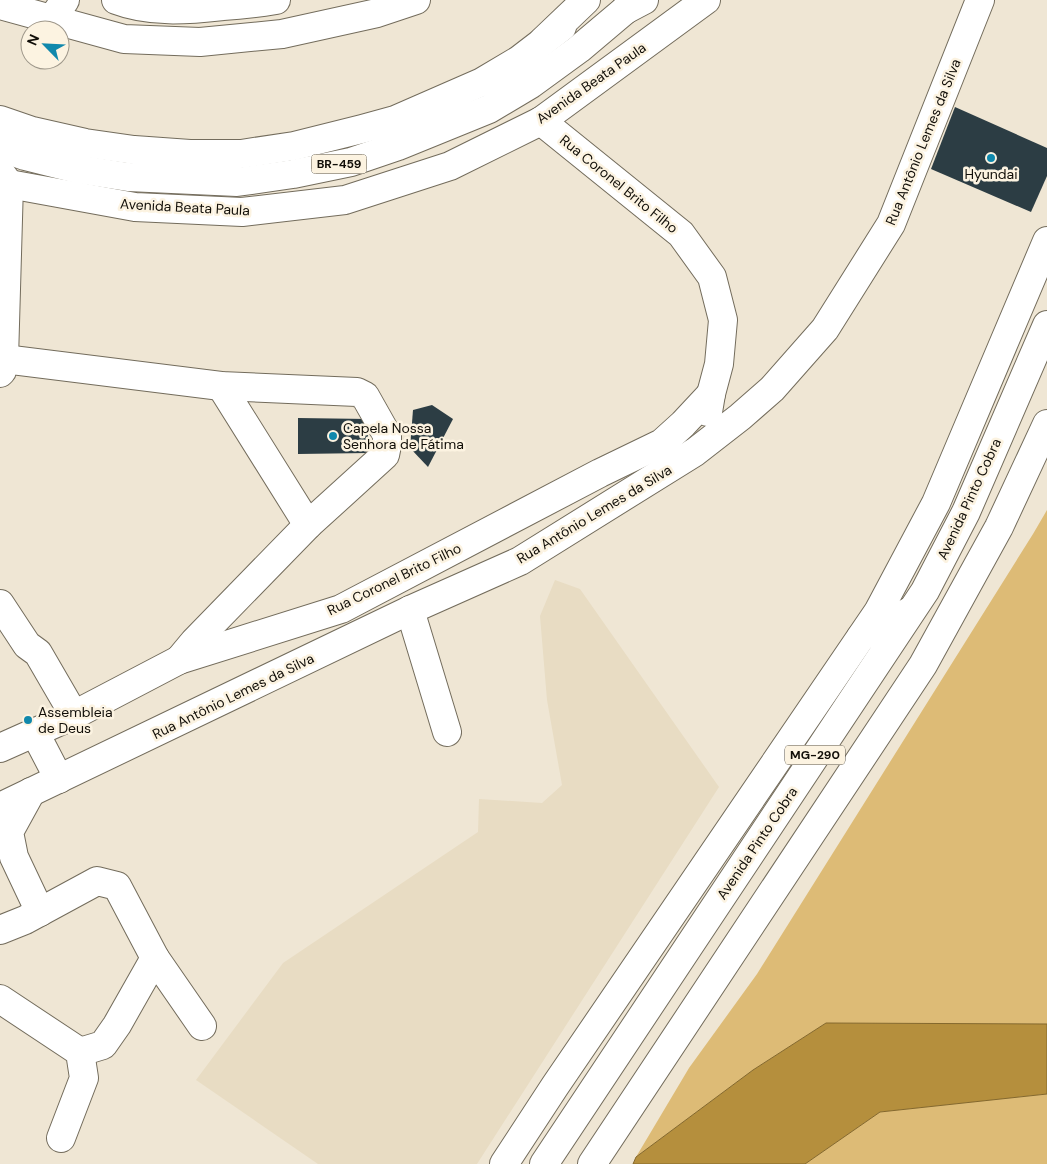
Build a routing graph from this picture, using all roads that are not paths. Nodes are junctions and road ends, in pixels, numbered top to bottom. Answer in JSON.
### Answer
{"nodes":[{"id":1,"x":116,"y":0,"type":"edge"},
{"id":2,"x":276,"y":0,"type":"edge"},
{"id":3,"x":416,"y":0,"type":"edge"},
{"id":4,"x":586,"y":0,"type":"edge"},
{"id":5,"x":597,"y":0,"type":"edge"},
{"id":6,"x":706,"y":0,"type":"edge"},
{"id":7,"x":980,"y":0,"type":"edge"},
{"id":8,"x":636,"y":3,"type":"edge"},
{"id":9,"x":0,"y":5,"type":"edge"},
{"id":10,"x":59,"y":10,"type":"edge"},
{"id":11,"x":543,"y":41,"type":"junction"},
{"id":12,"x":0,"y":120,"type":"edge"},
{"id":13,"x":541,"y":120,"type":"junction"},
{"id":14,"x":0,"y":147,"type":"edge"},
{"id":15,"x":3,"y":179,"type":"edge"},
{"id":16,"x":1047,"y":241,"type":"edge"},
{"id":17,"x":1047,"y":325,"type":"edge"},
{"id":18,"x":2,"y":366,"type":"edge"},
{"id":19,"x":221,"y":386,"type":"junction"},
{"id":20,"x":711,"y":394,"type":"junction"},
{"id":21,"x":740,"y":417,"type":"junction"},
{"id":22,"x":1047,"y":424,"type":"edge"},
{"id":23,"x":695,"y":452,"type":"junction"},
{"id":24,"x":623,"y":462,"type":"junction"},
{"id":25,"x":639,"y":487,"type":"junction"},
{"id":26,"x":308,"y":526,"type":"junction"},
{"id":27,"x":0,"y":604,"type":"edge"},
{"id":28,"x":410,"y":610,"type":"junction"},
{"id":29,"x":912,"y":611,"type":"junction"},
{"id":30,"x":861,"y":637,"type":"junction"},
{"id":31,"x":179,"y":660,"type":"junction"},
{"id":32,"x":74,"y":715,"type":"junction"},
{"id":33,"x":447,"y":732,"type":"dead end"},
{"id":34,"x":35,"y":733,"type":"junction"},
{"id":35,"x":0,"y":748,"type":"edge"},
{"id":36,"x":59,"y":779,"type":"junction"},
{"id":37,"x":31,"y":792,"type":"junction"},
{"id":38,"x":0,"y":808,"type":"edge"},
{"id":39,"x":0,"y":860,"type":"edge"},
{"id":40,"x":32,"y":916,"type":"junction"},
{"id":41,"x":0,"y":930,"type":"edge"},
{"id":42,"x":155,"y":958,"type":"junction"},
{"id":43,"x":0,"y":999,"type":"edge"},
{"id":44,"x":202,"y":1026,"type":"dead end"},
{"id":45,"x":80,"y":1052,"type":"junction"},
{"id":46,"x":61,"y":1138,"type":"dead end"},
{"id":47,"x":504,"y":1164,"type":"edge"},
{"id":48,"x":544,"y":1164,"type":"edge"},
{"id":49,"x":592,"y":1164,"type":"edge"}],
"edges":[{"from":1,"to":2,"type":"main road"},
{"from":3,"to":10,"type":"main road"},
{"from":4,"to":11,"type":"main road","number":"BR-459"},
{"from":5,"to":11,"type":"main road","number":"BR-459"},
{"from":6,"to":13,"type":"main road","name":"Avenida Beata Paula"},
{"from":7,"to":21,"type":"main road","name":"Rua Antônio Lemes da Silva"},
{"from":8,"to":14,"type":"main road","number":"BR-459"},
{"from":9,"to":10,"type":"main road"},
{"from":11,"to":12,"type":"main road","number":"BR-459"},
{"from":13,"to":15,"type":"main road","name":"Avenida Beata Paula"},
{"from":13,"to":20,"type":"main road","name":"Rua Coronel Brito Filho"},
{"from":15,"to":18,"type":"main road"},
{"from":16,"to":30,"type":"main road"},
{"from":17,"to":29,"type":"main road","name":"Avenida Pinto Cobra","number":"MG-290"},
{"from":18,"to":19,"type":"main road"},
{"from":19,"to":26,"type":"main road"},
{"from":19,"to":26,"type":"main road"},
{"from":20,"to":21,"type":"main road"},
{"from":20,"to":23,"type":"main road","name":"Rua Coronel Brito Filho"},
{"from":20,"to":24,"type":"main road","name":"Rua Coronel Brito Filho"},
{"from":21,"to":23,"type":"main road","name":"Rua Antônio Lemes da Silva"},
{"from":22,"to":49,"type":"main road","number":"MG-290"},
{"from":23,"to":25,"type":"main road","name":"Rua Antônio Lemes da Silva"},
{"from":24,"to":25,"type":"main road"},
{"from":24,"to":31,"type":"main road","name":"Rua Coronel Brito Filho"},
{"from":25,"to":28,"type":"main road","name":"Rua Antônio Lemes da Silva"},
{"from":26,"to":31,"type":"main road"},
{"from":27,"to":32,"type":"main road"},
{"from":28,"to":33,"type":"main road"},
{"from":28,"to":36,"type":"main road","name":"Rua Antônio Lemes da Silva"},
{"from":29,"to":30,"type":"main road"},
{"from":29,"to":48,"type":"main road","name":"Avenida Pinto Cobra","number":"MG-290"},
{"from":30,"to":47,"type":"main road"},
{"from":31,"to":32,"type":"main road","name":"Rua Coronel Brito Filho"},
{"from":32,"to":34,"type":"main road","name":"Rua Coronel Brito Filho"},
{"from":34,"to":35,"type":"main road","name":"Rua Coronel Brito Filho"},
{"from":34,"to":36,"type":"main road"},
{"from":36,"to":37,"type":"main road","name":"Rua Antônio Lemes da Silva"},
{"from":37,"to":38,"type":"main road","name":"Rua Antônio Lemes da Silva"},
{"from":37,"to":40,"type":"main road"},
{"from":39,"to":40,"type":"main road"},
{"from":40,"to":41,"type":"main road"},
{"from":40,"to":42,"type":"main road"},
{"from":42,"to":44,"type":"main road"},
{"from":42,"to":45,"type":"main road"},
{"from":43,"to":45,"type":"main road"},
{"from":45,"to":46,"type":"main road"}]}
